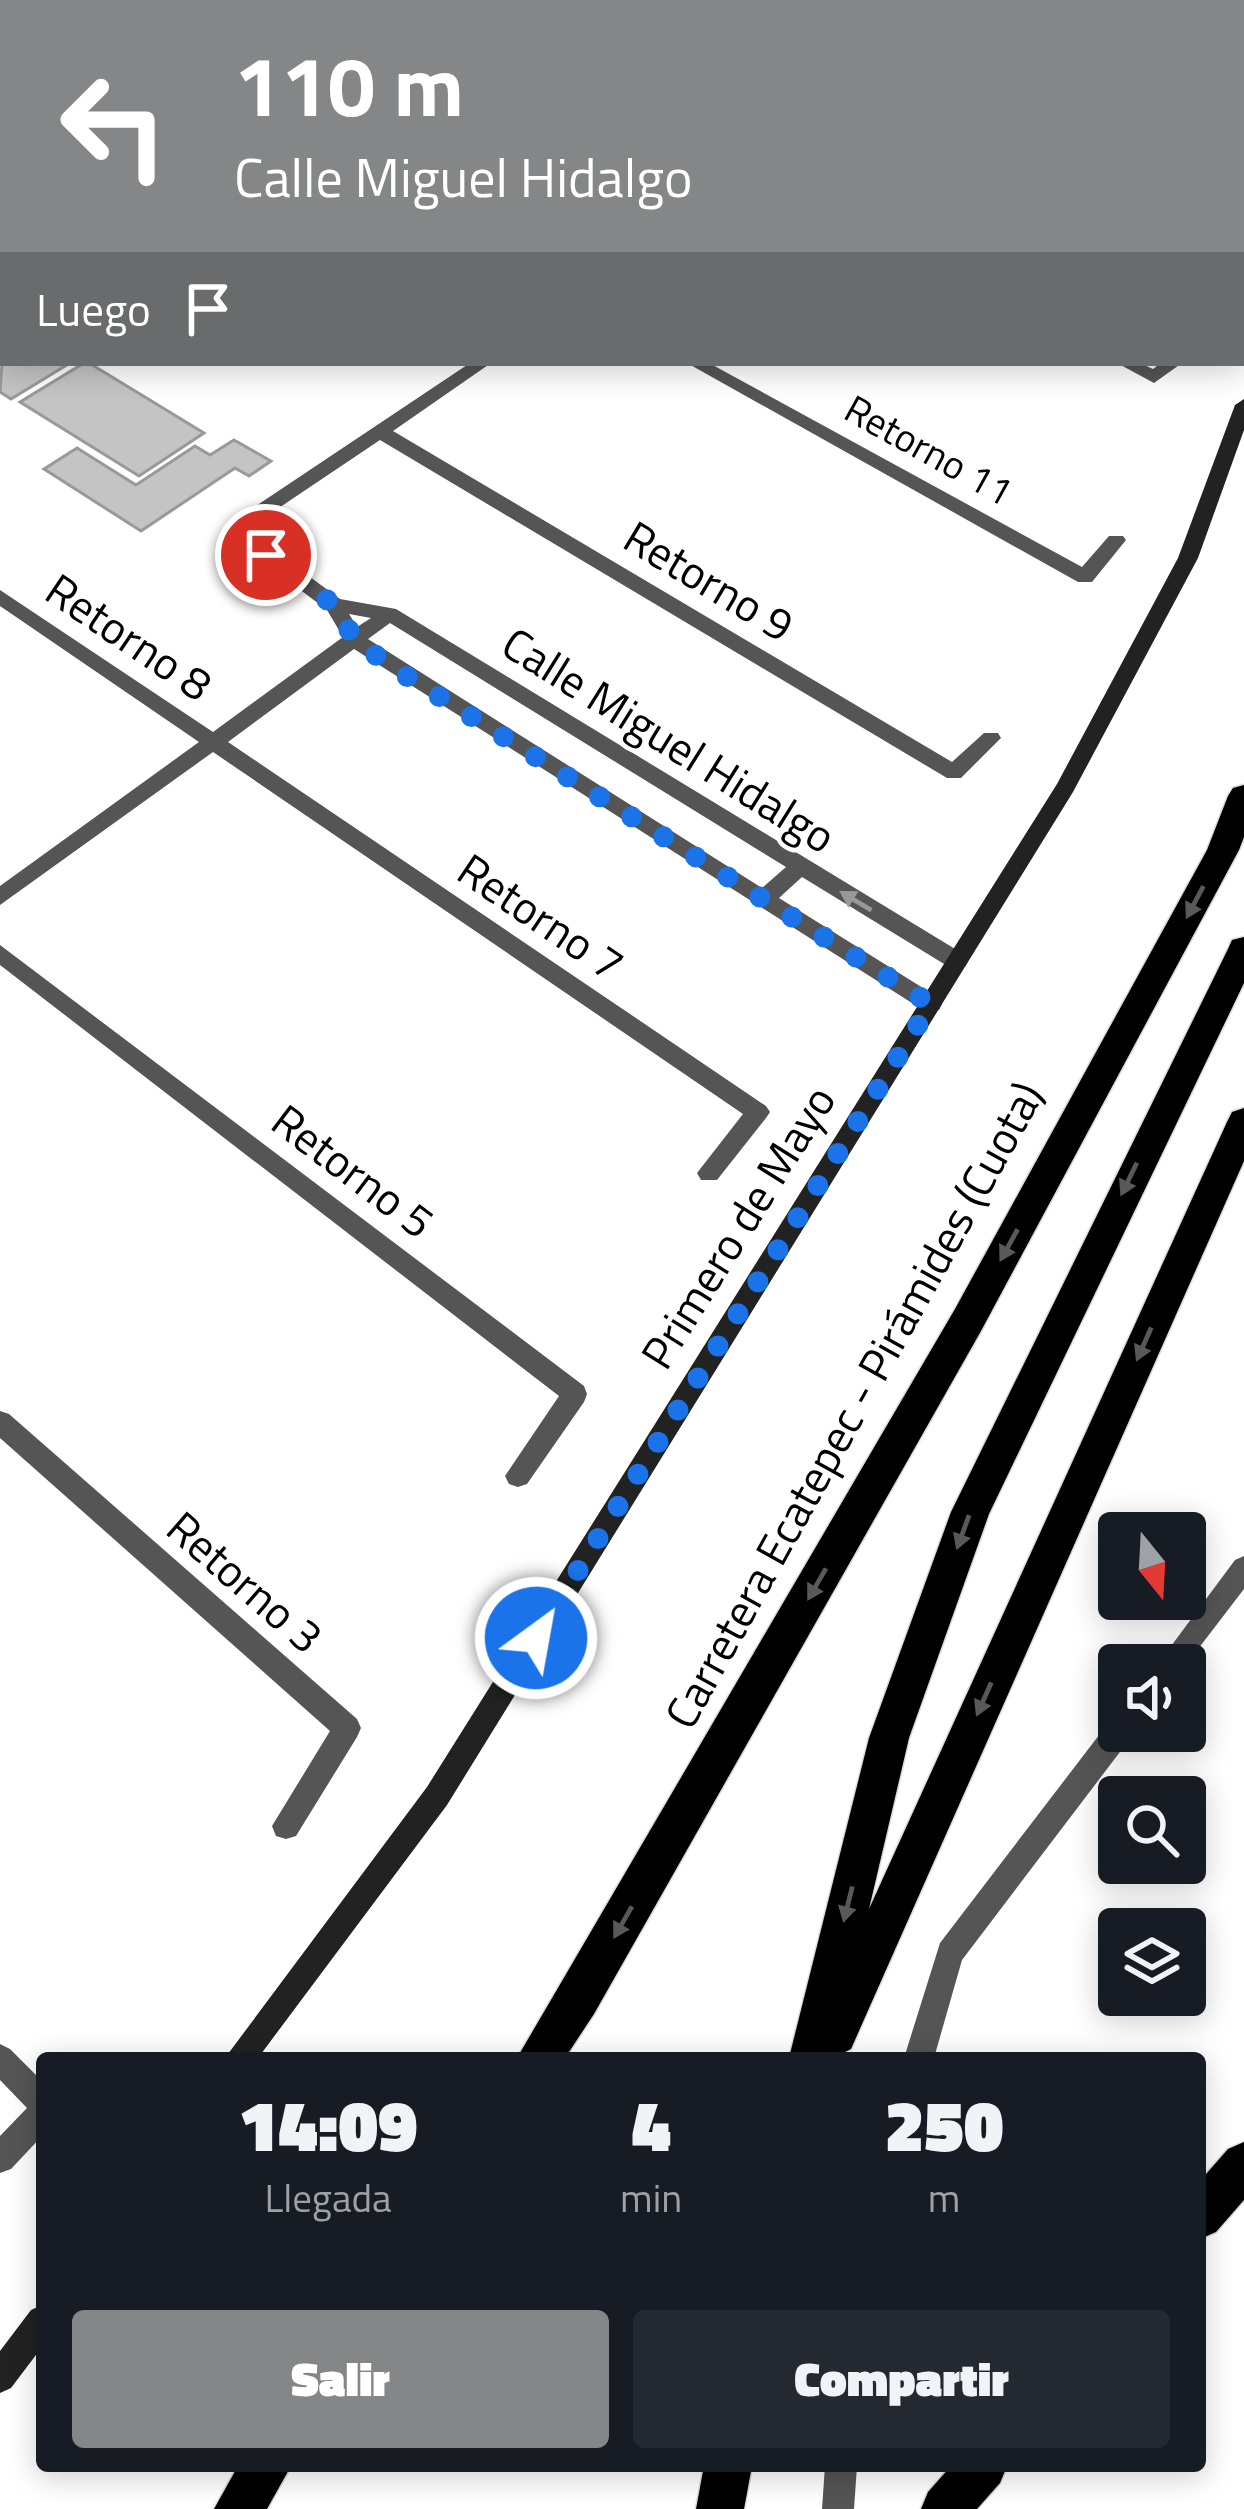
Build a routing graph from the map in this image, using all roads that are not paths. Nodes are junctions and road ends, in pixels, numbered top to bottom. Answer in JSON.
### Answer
{"nodes":[{"id":1,"x":478,"y":366,"type":"edge"},
{"id":2,"x":701,"y":366,"type":"edge"},
{"id":3,"x":1132,"y":366,"type":"edge"},
{"id":4,"x":1169,"y":366,"type":"edge"},
{"id":5,"x":1244,"y":405,"type":"edge"},
{"id":6,"x":380,"y":431,"type":"junction"},
{"id":7,"x":1117,"y":540,"type":"dead end"},
{"id":8,"x":0,"y":597,"type":"edge"},
{"id":9,"x":334,"y":605,"type":"junction"},
{"id":10,"x":389,"y":614,"type":"junction"},
{"id":11,"x":355,"y":640,"type":"junction"},
{"id":12,"x":991,"y":738,"type":"dead end"},
{"id":13,"x":215,"y":742,"type":"junction"},
{"id":14,"x":1244,"y":796,"type":"edge"},
{"id":15,"x":800,"y":867,"type":"junction"},
{"id":16,"x":0,"y":896,"type":"edge"},
{"id":17,"x":763,"y":900,"type":"junction"},
{"id":18,"x":1244,"y":949,"type":"edge"},
{"id":19,"x":0,"y":953,"type":"edge"},
{"id":20,"x":957,"y":961,"type":"junction"},
{"id":21,"x":931,"y":1004,"type":"junction"},
{"id":22,"x":1244,"y":1122,"type":"edge"},
{"id":23,"x":709,"y":1173,"type":"dead end"},
{"id":24,"x":0,"y":1422,"type":"edge"},
{"id":25,"x":518,"y":1476,"type":"dead end"},
{"id":26,"x":1244,"y":1568,"type":"edge"},
{"id":27,"x":1186,"y":1644,"type":"edge"},
{"id":28,"x":1104,"y":1752,"type":"edge"},
{"id":29,"x":286,"y":1826,"type":"dead end"},
{"id":30,"x":245,"y":2052,"type":"edge"},
{"id":31,"x":543,"y":2052,"type":"edge"},
{"id":32,"x":812,"y":2052,"type":"edge"},
{"id":33,"x":826,"y":2052,"type":"edge"},
{"id":34,"x":921,"y":2052,"type":"edge"},
{"id":35,"x":0,"y":2059,"type":"edge"},
{"id":36,"x":36,"y":2096,"type":"edge"},
{"id":37,"x":36,"y":2120,"type":"edge"},
{"id":38,"x":0,"y":2158,"type":"edge"},
{"id":39,"x":1244,"y":2165,"type":"edge"},
{"id":40,"x":1206,"y":2209,"type":"edge"},
{"id":41,"x":36,"y":2329,"type":"edge"},
{"id":42,"x":0,"y":2377,"type":"edge"},
{"id":43,"x":262,"y":2472,"type":"edge"},
{"id":44,"x":727,"y":2472,"type":"edge"},
{"id":45,"x":841,"y":2472,"type":"edge"},
{"id":46,"x":978,"y":2472,"type":"edge"},
{"id":47,"x":238,"y":2509,"type":"edge"},
{"id":48,"x":720,"y":2509,"type":"edge"},
{"id":49,"x":838,"y":2509,"type":"edge"},
{"id":50,"x":946,"y":2509,"type":"edge"}],
"edges":[{"from":1,"to":6,"type":"street"},
{"from":2,"to":7,"type":"street","name":"Retorno 11"},
{"from":3,"to":4,"type":"street"},
{"from":5,"to":20,"type":"main road","name":"Primero de Mayo"},
{"from":6,"to":9,"type":"street","name":"Calle Miguel Hidalgo"},
{"from":6,"to":12,"type":"street","name":"Retorno 9"},
{"from":8,"to":13,"type":"street","name":"Retorno 8"},
{"from":9,"to":10,"type":"street","name":"Calle Miguel Hidalgo"},
{"from":9,"to":11,"type":"street","name":"Calle Miguel Hidalgo"},
{"from":10,"to":11,"type":"street"},
{"from":10,"to":15,"type":"street","name":"Calle Miguel Hidalgo"},
{"from":11,"to":13,"type":"street"},
{"from":11,"to":17,"type":"street","name":"Calle Miguel Hidalgo"},
{"from":13,"to":16,"type":"street"},
{"from":13,"to":23,"type":"street","name":"Retorno 7"},
{"from":14,"to":31,"type":"highway","name":"Carretera Ecatepec - Pirámides (Cuota)","one_way":true},
{"from":15,"to":17,"type":"street"},
{"from":20,"to":15,"type":"street","name":"Calle Miguel Hidalgo","one_way":true},
{"from":17,"to":21,"type":"street","name":"Calle Miguel Hidalgo"},
{"from":18,"to":32,"type":"highway","one_way":true},
{"from":19,"to":25,"type":"street","name":"Retorno 5"},
{"from":20,"to":21,"type":"main road","name":"Primero de Mayo"},
{"from":21,"to":30,"type":"main road","name":"Primero de Mayo"},
{"from":22,"to":33,"type":"highway","one_way":true},
{"from":24,"to":29,"type":"street","name":"Retorno 3"},
{"from":26,"to":27,"type":"street"},
{"from":28,"to":34,"type":"street"},
{"from":35,"to":36,"type":"street"},
{"from":37,"to":38,"type":"street"},
{"from":39,"to":40,"type":"highway"},
{"from":41,"to":42,"type":"main road"},
{"from":43,"to":47,"type":"highway"},
{"from":44,"to":48,"type":"highway"},
{"from":45,"to":49,"type":"street"},
{"from":46,"to":50,"type":"highway"}]}
